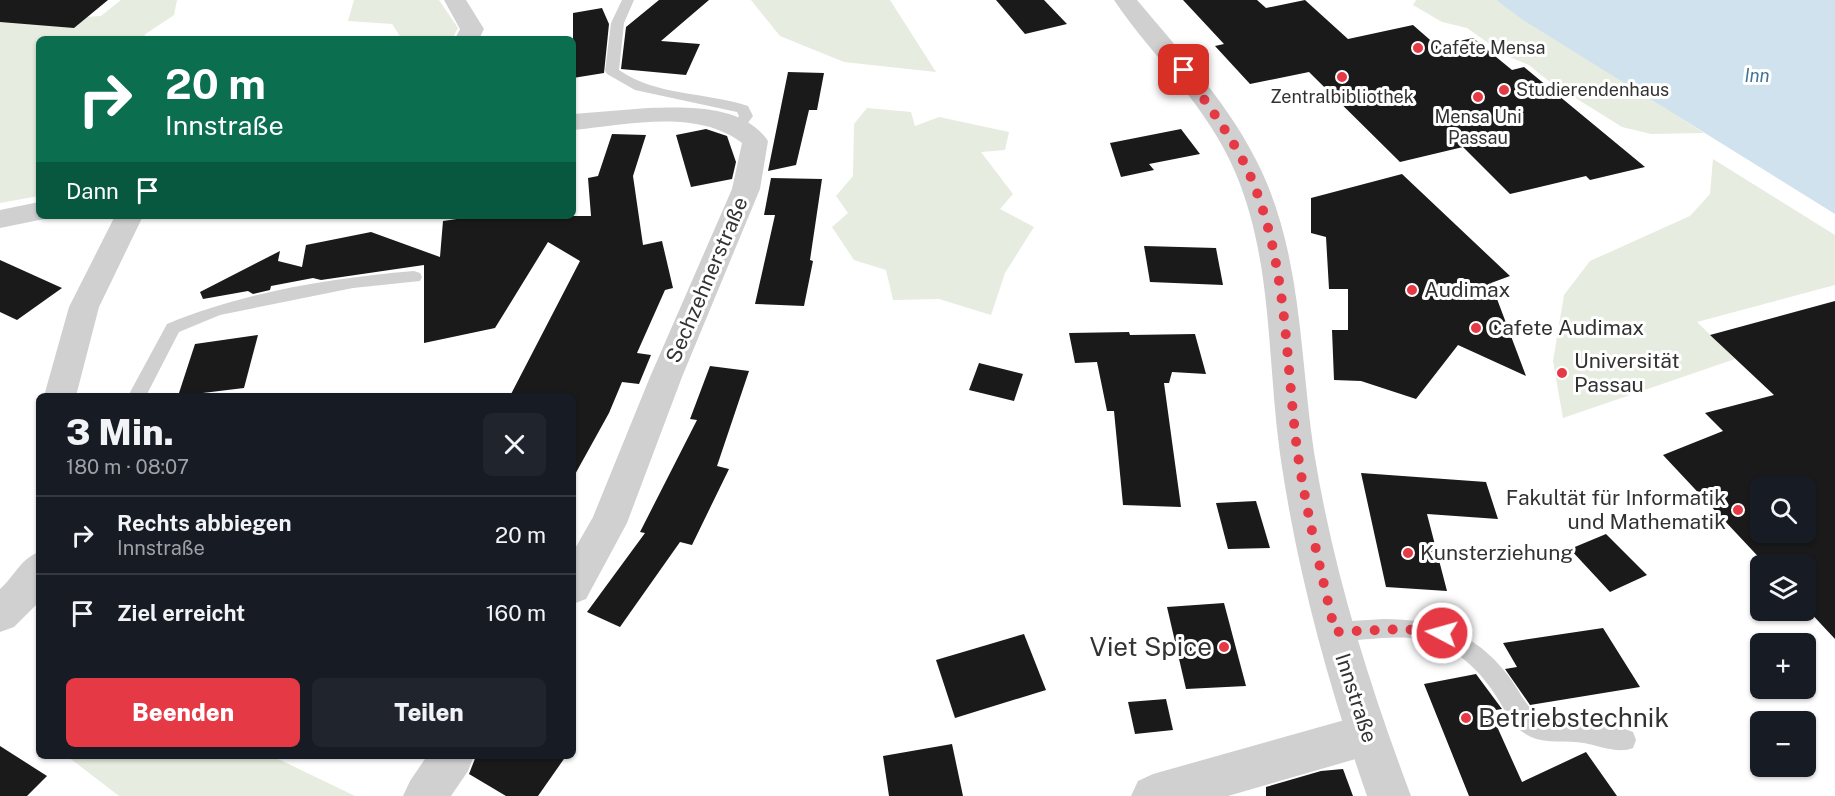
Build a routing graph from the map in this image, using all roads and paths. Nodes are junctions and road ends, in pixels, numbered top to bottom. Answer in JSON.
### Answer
{"nodes":[{"id":1,"x":455,"y":0,"type":"edge"},
{"id":2,"x":628,"y":0,"type":"edge"},
{"id":3,"x":1125,"y":0,"type":"edge"},
{"id":4,"x":468,"y":36,"type":"edge"},
{"id":5,"x":576,"y":122,"type":"edge"},
{"id":6,"x":737,"y":128,"type":"junction"},
{"id":7,"x":36,"y":212,"type":"edge"},
{"id":8,"x":0,"y":219,"type":"edge"},
{"id":9,"x":128,"y":219,"type":"edge"},
{"id":10,"x":414,"y":277,"type":"dead end"},
{"id":11,"x":61,"y":393,"type":"edge"},
{"id":12,"x":139,"y":393,"type":"edge"},
{"id":13,"x":36,"y":574,"type":"edge"},
{"id":14,"x":576,"y":582,"type":"edge"},
{"id":15,"x":0,"y":614,"type":"edge"},
{"id":16,"x":1335,"y":632,"type":"junction"},
{"id":17,"x":1366,"y":735,"type":"junction"},
{"id":18,"x":1625,"y":740,"type":"dead end"},
{"id":19,"x":451,"y":759,"type":"edge"},
{"id":20,"x":425,"y":796,"type":"edge"},
{"id":21,"x":1153,"y":796,"type":"edge"},
{"id":22,"x":1389,"y":796,"type":"edge"}],
"edges":[{"from":1,"to":4,"type":"street"},
{"from":2,"to":6,"type":"lane"},
{"from":3,"to":16,"type":"street","name":"Innstraße"},
{"from":5,"to":6,"type":"street"},
{"from":6,"to":14,"type":"street","name":"Sechzehnerstraße"},
{"from":7,"to":8,"type":"street"},
{"from":9,"to":11,"type":"street"},
{"from":10,"to":12,"type":"lane"},
{"from":13,"to":15,"type":"street"},
{"from":16,"to":17,"type":"street","name":"Innstraße"},
{"from":16,"to":18,"type":"lane"},
{"from":17,"to":21,"type":"street"},
{"from":17,"to":22,"type":"street","name":"Innstraße"},
{"from":19,"to":20,"type":"street"}]}
